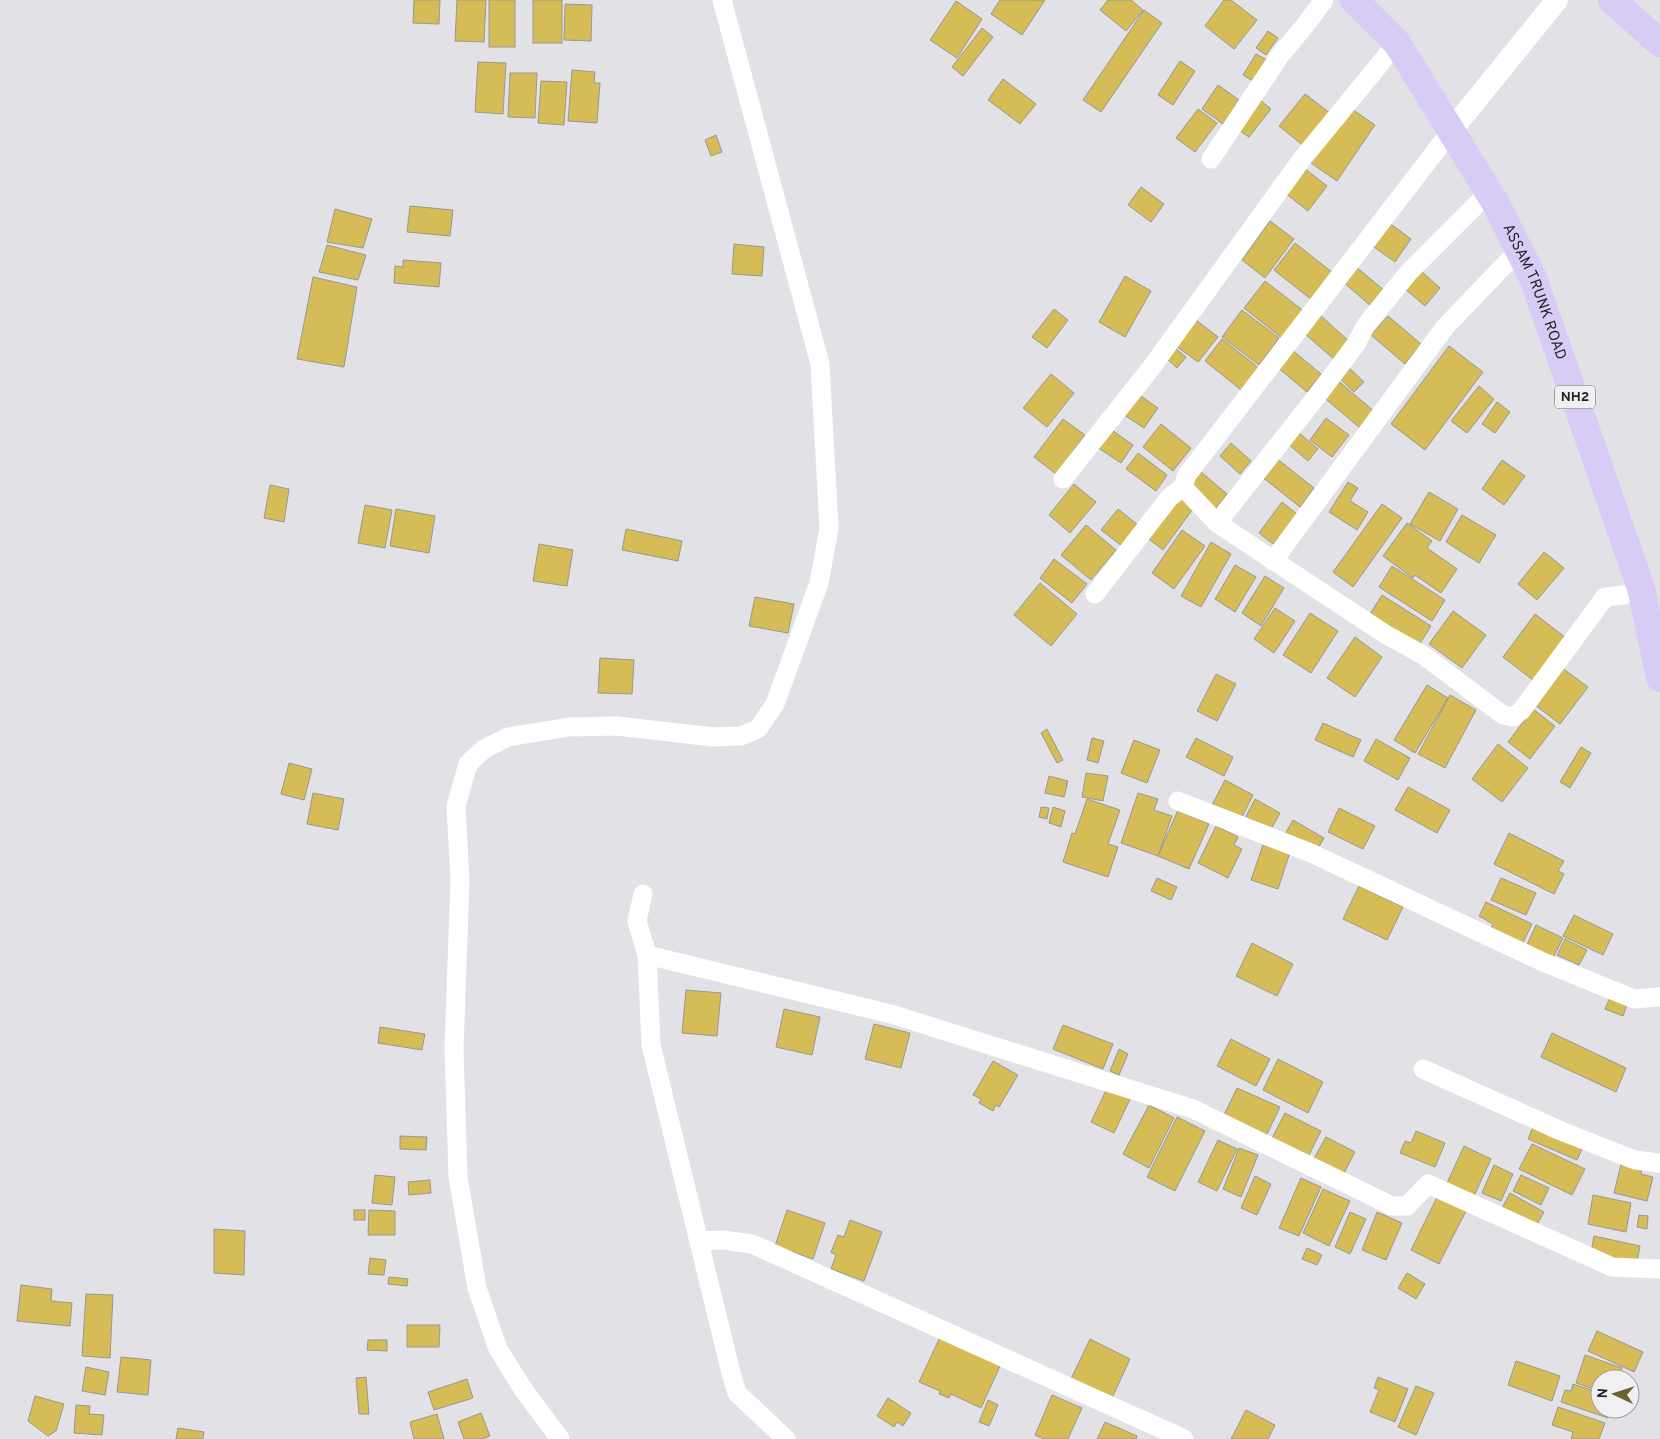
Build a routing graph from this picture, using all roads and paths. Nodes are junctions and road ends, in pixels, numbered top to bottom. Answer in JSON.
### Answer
{"nodes":[{"id":1,"x":722,"y":0,"type":"edge"},
{"id":2,"x":1324,"y":0,"type":"edge"},
{"id":3,"x":1354,"y":0,"type":"edge"},
{"id":4,"x":1557,"y":0,"type":"edge"},
{"id":5,"x":1612,"y":0,"type":"edge"},
{"id":6,"x":1397,"y":43,"type":"junction"},
{"id":7,"x":1660,"y":43,"type":"edge"},
{"id":8,"x":1450,"y":131,"type":"junction"},
{"id":9,"x":1211,"y":159,"type":"dead end"},
{"id":10,"x":1488,"y":192,"type":"junction"},
{"id":11,"x":1519,"y":250,"type":"junction"},
{"id":12,"x":1062,"y":479,"type":"dead end"},
{"id":13,"x":1184,"y":487,"type":"junction"},
{"id":14,"x":1217,"y":522,"type":"junction"},
{"id":15,"x":1273,"y":561,"type":"junction"},
{"id":16,"x":1641,"y":588,"type":"junction"},
{"id":17,"x":1095,"y":594,"type":"dead end"},
{"id":18,"x":1660,"y":678,"type":"edge"},
{"id":19,"x":1178,"y":801,"type":"dead end"},
{"id":20,"x":644,"y":894,"type":"dead end"},
{"id":21,"x":647,"y":955,"type":"junction"},
{"id":22,"x":1660,"y":997,"type":"edge"},
{"id":23,"x":1423,"y":1069,"type":"dead end"},
{"id":24,"x":1660,"y":1163,"type":"edge"},
{"id":25,"x":699,"y":1241,"type":"junction"},
{"id":26,"x":1660,"y":1269,"type":"edge"},
{"id":27,"x":560,"y":1439,"type":"edge"},
{"id":28,"x":786,"y":1439,"type":"edge"},
{"id":29,"x":1184,"y":1439,"type":"edge"}],
"edges":[{"from":1,"to":27,"type":"street"},
{"from":2,"to":9,"type":"street"},
{"from":3,"to":6,"type":"highway","name":"ASSAM TRUNK ROAD","number":"NH2"},
{"from":4,"to":8,"type":"street"},
{"from":5,"to":7,"type":"highway"},
{"from":6,"to":8,"type":"highway","name":"ASSAM TRUNK ROAD","number":"NH2"},
{"from":6,"to":12,"type":"street"},
{"from":8,"to":10,"type":"highway","name":"ASSAM TRUNK ROAD","number":"NH2"},
{"from":8,"to":13,"type":"street"},
{"from":10,"to":11,"type":"highway","name":"ASSAM TRUNK ROAD","number":"NH2"},
{"from":10,"to":14,"type":"street"},
{"from":11,"to":15,"type":"street"},
{"from":11,"to":16,"type":"highway","name":"ASSAM TRUNK ROAD","number":"NH2"},
{"from":13,"to":14,"type":"street"},
{"from":13,"to":17,"type":"street"},
{"from":14,"to":15,"type":"street"},
{"from":15,"to":16,"type":"street"},
{"from":16,"to":18,"type":"highway","name":"ASSAM TRUNK ROAD","number":"NH2"},
{"from":19,"to":22,"type":"street"},
{"from":20,"to":21,"type":"street"},
{"from":21,"to":25,"type":"street"},
{"from":21,"to":26,"type":"street"},
{"from":23,"to":24,"type":"street"},
{"from":25,"to":28,"type":"street"},
{"from":25,"to":29,"type":"street"}]}
